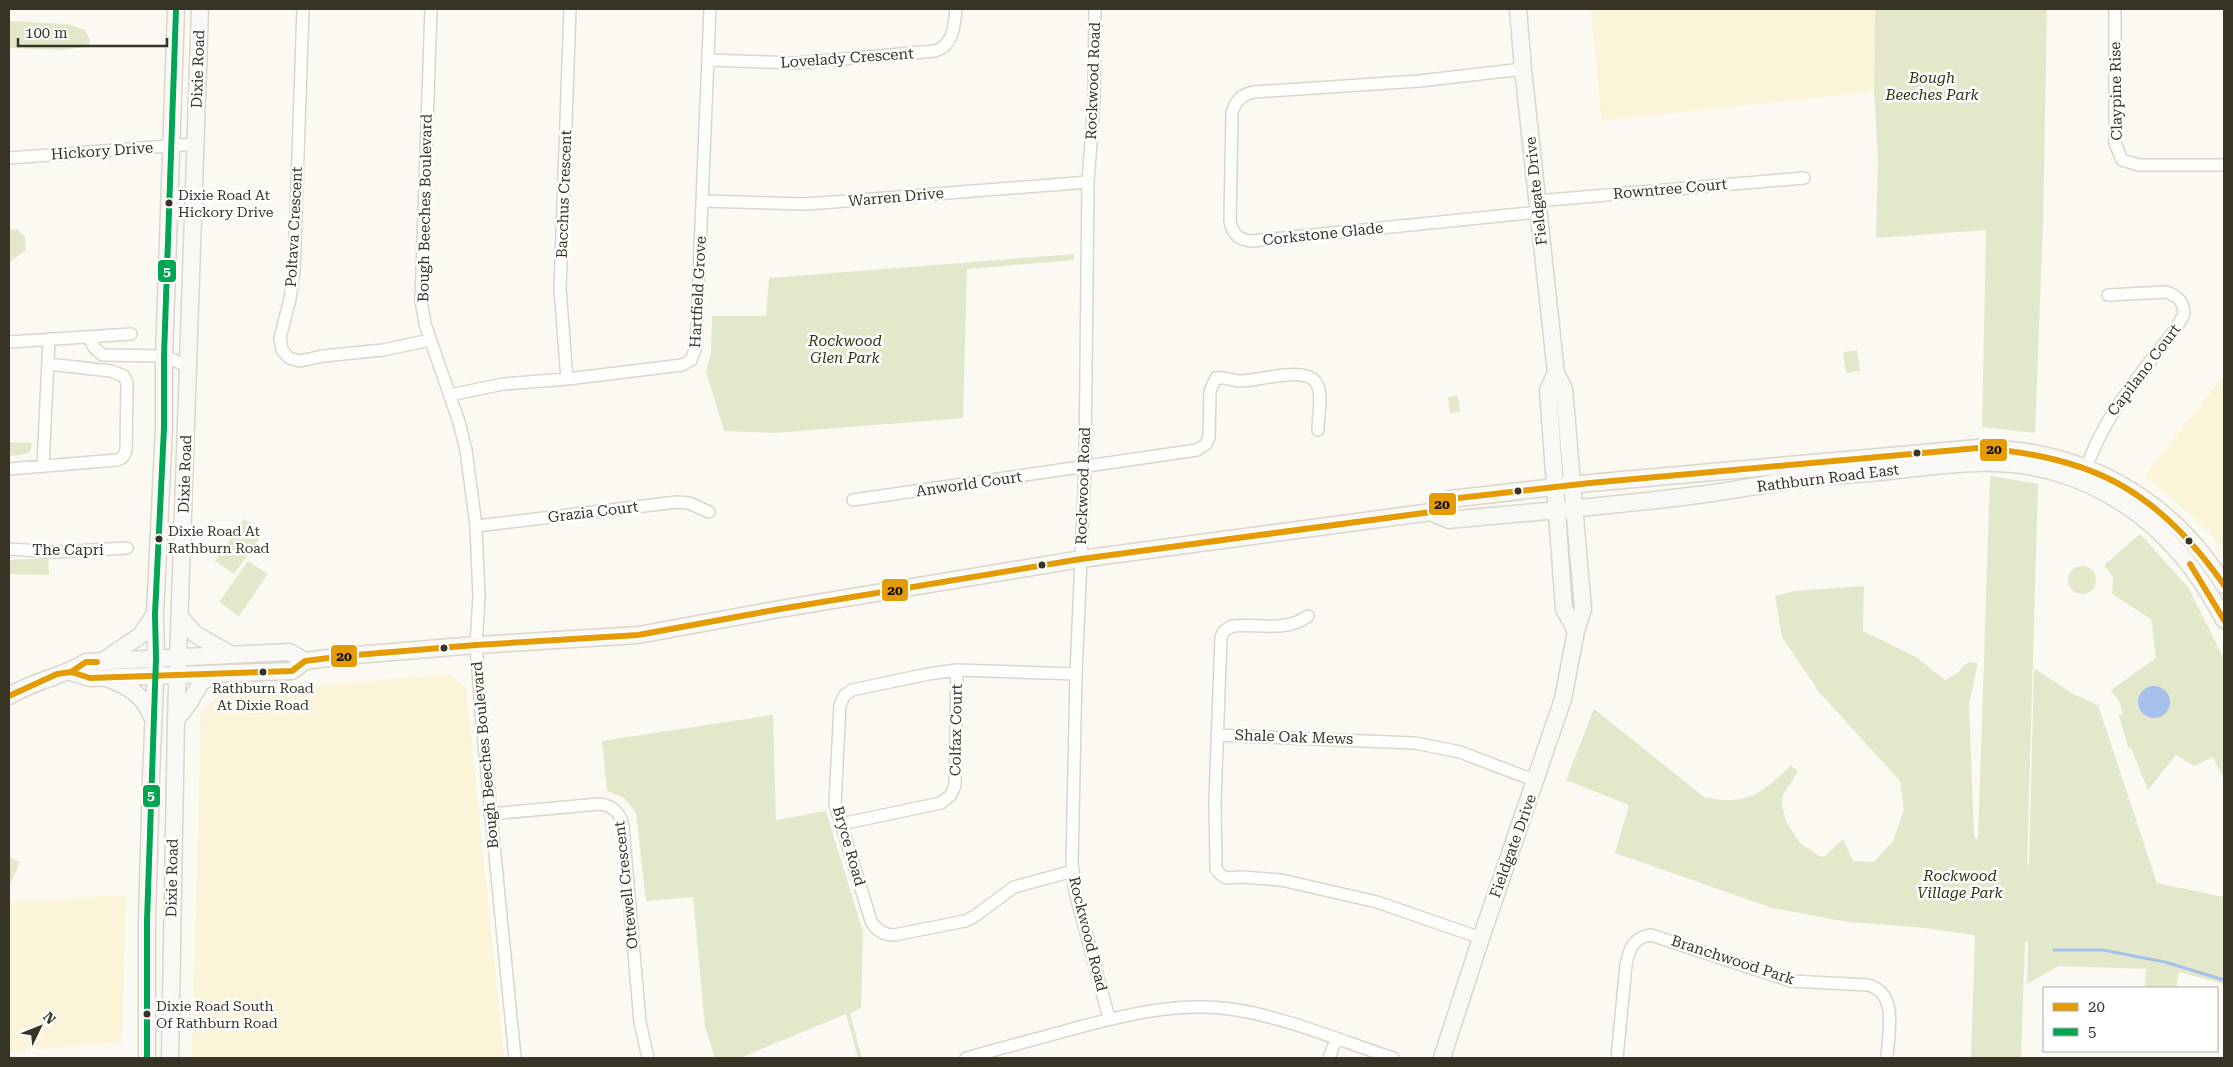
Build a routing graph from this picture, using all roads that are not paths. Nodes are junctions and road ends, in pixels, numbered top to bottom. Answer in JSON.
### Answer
{"nodes":[{"id":1,"x":176,"y":9,"type":"edge"},
{"id":2,"x":200,"y":9,"type":"edge"},
{"id":3,"x":303,"y":9,"type":"edge"},
{"id":4,"x":431,"y":9,"type":"edge"},
{"id":5,"x":570,"y":9,"type":"edge"},
{"id":6,"x":710,"y":9,"type":"edge"},
{"id":7,"x":956,"y":9,"type":"edge"},
{"id":8,"x":1095,"y":9,"type":"edge"},
{"id":9,"x":1518,"y":9,"type":"edge"},
{"id":10,"x":2115,"y":9,"type":"edge"},
{"id":11,"x":708,"y":60,"type":"junction"},
{"id":12,"x":1523,"y":69,"type":"junction"},
{"id":13,"x":196,"y":144,"type":"junction"},
{"id":14,"x":171,"y":146,"type":"junction"},
{"id":15,"x":9,"y":158,"type":"edge"},
{"id":16,"x":2224,"y":164,"type":"edge"},
{"id":17,"x":1804,"y":178,"type":"dead end"},
{"id":18,"x":1088,"y":182,"type":"junction"},
{"id":19,"x":702,"y":201,"type":"junction"},
{"id":20,"x":1537,"y":206,"type":"junction"},
{"id":21,"x":2108,"y":295,"type":"dead end"},
{"id":22,"x":131,"y":334,"type":"dead end"},
{"id":23,"x":90,"y":337,"type":"junction"},
{"id":24,"x":49,"y":340,"type":"junction"},
{"id":25,"x":430,"y":340,"type":"junction"},
{"id":26,"x":9,"y":342,"type":"edge"},
{"id":27,"x":158,"y":357,"type":"junction"},
{"id":28,"x":48,"y":364,"type":"junction"},
{"id":29,"x":188,"y":366,"type":"junction"},
{"id":30,"x":1556,"y":373,"type":"junction"},
{"id":31,"x":567,"y":379,"type":"junction"},
{"id":32,"x":450,"y":395,"type":"junction"},
{"id":33,"x":1318,"y":430,"type":"dead end"},
{"id":34,"x":43,"y":466,"type":"junction"},
{"id":35,"x":1085,"y":466,"type":"junction"},
{"id":36,"x":9,"y":469,"type":"edge"},
{"id":37,"x":2084,"y":474,"type":"junction"},
{"id":38,"x":1572,"y":486,"type":"junction"},
{"id":39,"x":1555,"y":487,"type":"junction"},
{"id":40,"x":854,"y":500,"type":"dead end"},
{"id":41,"x":1574,"y":509,"type":"junction"},
{"id":42,"x":1557,"y":510,"type":"junction"},
{"id":43,"x":709,"y":512,"type":"dead end"},
{"id":44,"x":1431,"y":512,"type":"junction"},
{"id":45,"x":476,"y":526,"type":"junction"},
{"id":46,"x":127,"y":548,"type":"dead end"},
{"id":47,"x":9,"y":549,"type":"edge"},
{"id":48,"x":1081,"y":559,"type":"junction"},
{"id":49,"x":2224,"y":584,"type":"edge"},
{"id":50,"x":155,"y":614,"type":"junction"},
{"id":51,"x":1308,"y":616,"type":"dead end"},
{"id":52,"x":180,"y":617,"type":"junction"},
{"id":53,"x":2224,"y":620,"type":"edge"},
{"id":54,"x":1576,"y":631,"type":"junction"},
{"id":55,"x":476,"y":645,"type":"junction"},
{"id":56,"x":230,"y":654,"type":"junction"},
{"id":57,"x":179,"y":657,"type":"junction"},
{"id":58,"x":156,"y":658,"type":"junction"},
{"id":59,"x":305,"y":661,"type":"junction"},
{"id":60,"x":103,"y":670,"type":"junction"},
{"id":61,"x":957,"y":670,"type":"junction"},
{"id":62,"x":219,"y":674,"type":"junction"},
{"id":63,"x":1076,"y":674,"type":"junction"},
{"id":64,"x":155,"y":676,"type":"junction"},
{"id":65,"x":179,"y":676,"type":"junction"},
{"id":66,"x":10,"y":690,"type":"edge"},
{"id":67,"x":152,"y":719,"type":"junction"},
{"id":68,"x":176,"y":720,"type":"junction"},
{"id":69,"x":1217,"y":735,"type":"junction"},
{"id":70,"x":1536,"y":781,"type":"junction"},
{"id":71,"x":490,"y":814,"type":"junction"},
{"id":72,"x":841,"y":824,"type":"junction"},
{"id":73,"x":1072,"y":871,"type":"junction"},
{"id":74,"x":1481,"y":938,"type":"junction"},
{"id":75,"x":1109,"y":1018,"type":"junction"},
{"id":76,"x":1336,"y":1040,"type":"junction"},
{"id":77,"x":148,"y":1058,"type":"edge"},
{"id":78,"x":170,"y":1058,"type":"edge"},
{"id":79,"x":515,"y":1058,"type":"edge"},
{"id":80,"x":648,"y":1058,"type":"edge"},
{"id":81,"x":966,"y":1058,"type":"edge"},
{"id":82,"x":1329,"y":1058,"type":"edge"},
{"id":83,"x":1393,"y":1058,"type":"edge"},
{"id":84,"x":1442,"y":1058,"type":"edge"},
{"id":85,"x":1617,"y":1058,"type":"edge"},
{"id":86,"x":1888,"y":1058,"type":"edge"}],
"edges":[{"from":1,"to":14,"type":"street","name":"Dixie Road"},
{"from":2,"to":13,"type":"street","name":"Dixie Road"},
{"from":3,"to":25,"type":"street","name":"Poltava Crescent"},
{"from":4,"to":25,"type":"street","name":"Bough Beeches Boulevard"},
{"from":5,"to":31,"type":"street","name":"Bacchus Crescent"},
{"from":6,"to":11,"type":"street","name":"Hartfield Grove"},
{"from":7,"to":11,"type":"street","name":"Lovelady Crescent"},
{"from":8,"to":18,"type":"street","name":"Rockwood Road"},
{"from":9,"to":12,"type":"street","name":"Fieldgate Drive"},
{"from":10,"to":16,"type":"street","name":"Claypine Rise"},
{"from":11,"to":19,"type":"street","name":"Hartfield Grove"},
{"from":12,"to":20,"type":"street","name":"Fieldgate Drive"},
{"from":12,"to":20,"type":"street","name":"Corkstone Glade"},
{"from":13,"to":14,"type":"street","name":"Hickory Drive"},
{"from":13,"to":29,"type":"street","name":"Dixie Road"},
{"from":14,"to":15,"type":"street","name":"Hickory Drive"},
{"from":14,"to":27,"type":"street","name":"Dixie Road"},
{"from":17,"to":20,"type":"street","name":"Rowntree Court"},
{"from":18,"to":19,"type":"street","name":"Warren Drive"},
{"from":18,"to":35,"type":"street","name":"Rockwood Road"},
{"from":19,"to":31,"type":"street","name":"Hartfield Grove"},
{"from":20,"to":30,"type":"street","name":"Fieldgate Drive"},
{"from":21,"to":37,"type":"street","name":"Capilano Court"},
{"from":22,"to":23,"type":"street"},
{"from":23,"to":24,"type":"street"},
{"from":23,"to":27,"type":"street"},
{"from":24,"to":26,"type":"street"},
{"from":24,"to":28,"type":"street"},
{"from":25,"to":32,"type":"street","name":"Bough Beeches Boulevard"},
{"from":27,"to":29,"type":"street"},
{"from":27,"to":50,"type":"street","name":"Dixie Road"},
{"from":28,"to":34,"type":"street"},
{"from":28,"to":34,"type":"street"},
{"from":29,"to":52,"type":"street","name":"Dixie Road"},
{"from":30,"to":38,"type":"street","name":"Fieldgate Drive"},
{"from":30,"to":39,"type":"street","name":"Fieldgate Drive"},
{"from":31,"to":32,"type":"street","name":"Hartfield Grove"},
{"from":32,"to":45,"type":"street","name":"Bough Beeches Boulevard"},
{"from":33,"to":35,"type":"street","name":"Anworld Court"},
{"from":34,"to":36,"type":"street"},
{"from":35,"to":40,"type":"street","name":"Anworld Court"},
{"from":35,"to":48,"type":"street","name":"Rockwood Road"},
{"from":37,"to":38,"type":"street","name":"Rathburn Road East"},
{"from":37,"to":41,"type":"street","name":"Rathburn Road East"},
{"from":37,"to":49,"type":"street","name":"Rathburn Road East"},
{"from":37,"to":53,"type":"street","name":"Rathburn Road East"},
{"from":38,"to":39,"type":"street","name":"Rathburn Road East"},
{"from":38,"to":41,"type":"street","name":"Fieldgate Drive"},
{"from":39,"to":42,"type":"street","name":"Fieldgate Drive"},
{"from":39,"to":44,"type":"street","name":"Rathburn Road East"},
{"from":41,"to":42,"type":"street","name":"Rathburn Road East"},
{"from":41,"to":54,"type":"street","name":"Fieldgate Drive"},
{"from":42,"to":44,"type":"street","name":"Rathburn Road East"},
{"from":42,"to":54,"type":"street","name":"Fieldgate Drive"},
{"from":43,"to":45,"type":"street","name":"Grazia Court"},
{"from":44,"to":48,"type":"street","name":"Rathburn Road East"},
{"from":45,"to":55,"type":"street","name":"Bough Beeches Boulevard"},
{"from":46,"to":47,"type":"street","name":"The Capri"},
{"from":48,"to":55,"type":"street","name":"Rathburn Road East"},
{"from":48,"to":63,"type":"street","name":"Rockwood Road"},
{"from":50,"to":58,"type":"street","name":"Dixie Road"},
{"from":50,"to":60,"type":"street"},
{"from":51,"to":69,"type":"street"},
{"from":52,"to":56,"type":"street"},
{"from":52,"to":57,"type":"street","name":"Dixie Road"},
{"from":54,"to":70,"type":"street","name":"Fieldgate Drive"},
{"from":55,"to":59,"type":"street","name":"Rathburn Road East"},
{"from":55,"to":71,"type":"street","name":"Bough Beeches Boulevard"},
{"from":56,"to":57,"type":"street","name":"Rathburn Road East"},
{"from":56,"to":59,"type":"street","name":"Rathburn Road East"},
{"from":57,"to":58,"type":"street","name":"Rathburn Road East"},
{"from":57,"to":65,"type":"street","name":"Dixie Road"},
{"from":58,"to":60,"type":"street","name":"Rathburn Road East"},
{"from":58,"to":64,"type":"street","name":"Dixie Road"},
{"from":59,"to":62,"type":"street","name":"Rathburn Road East"},
{"from":60,"to":64,"type":"street","name":"Rathburn Road East"},
{"from":60,"to":66,"type":"street","name":"Rathburn Road East"},
{"from":60,"to":67,"type":"street"},
{"from":61,"to":63,"type":"street","name":"Bryce Road"},
{"from":61,"to":72,"type":"street","name":"Colfax Court"},
{"from":61,"to":72,"type":"street","name":"Bryce Road"},
{"from":62,"to":65,"type":"street","name":"Rathburn Road East"},
{"from":62,"to":68,"type":"street"},
{"from":63,"to":73,"type":"street","name":"Rockwood Road"},
{"from":64,"to":65,"type":"street","name":"Rathburn Road East"},
{"from":64,"to":67,"type":"street","name":"Dixie Road"},
{"from":65,"to":68,"type":"street","name":"Dixie Road"},
{"from":67,"to":77,"type":"street","name":"Dixie Road"},
{"from":68,"to":78,"type":"street","name":"Dixie Road"},
{"from":69,"to":70,"type":"street","name":"Shale Oak Mews"},
{"from":69,"to":74,"type":"street","name":"Shale Oak Mews"},
{"from":70,"to":74,"type":"street","name":"Fieldgate Drive"},
{"from":71,"to":79,"type":"street","name":"Bough Beeches Boulevard"},
{"from":71,"to":80,"type":"street","name":"Ottewell Crescent"},
{"from":72,"to":73,"type":"street","name":"Bryce Road"},
{"from":73,"to":75,"type":"street","name":"Rockwood Road"},
{"from":74,"to":84,"type":"street","name":"Fieldgate Drive"},
{"from":75,"to":76,"type":"street"},
{"from":75,"to":81,"type":"street"},
{"from":76,"to":82,"type":"street"},
{"from":76,"to":83,"type":"street"},
{"from":85,"to":86,"type":"street","name":"Branchwood Park"}]}
